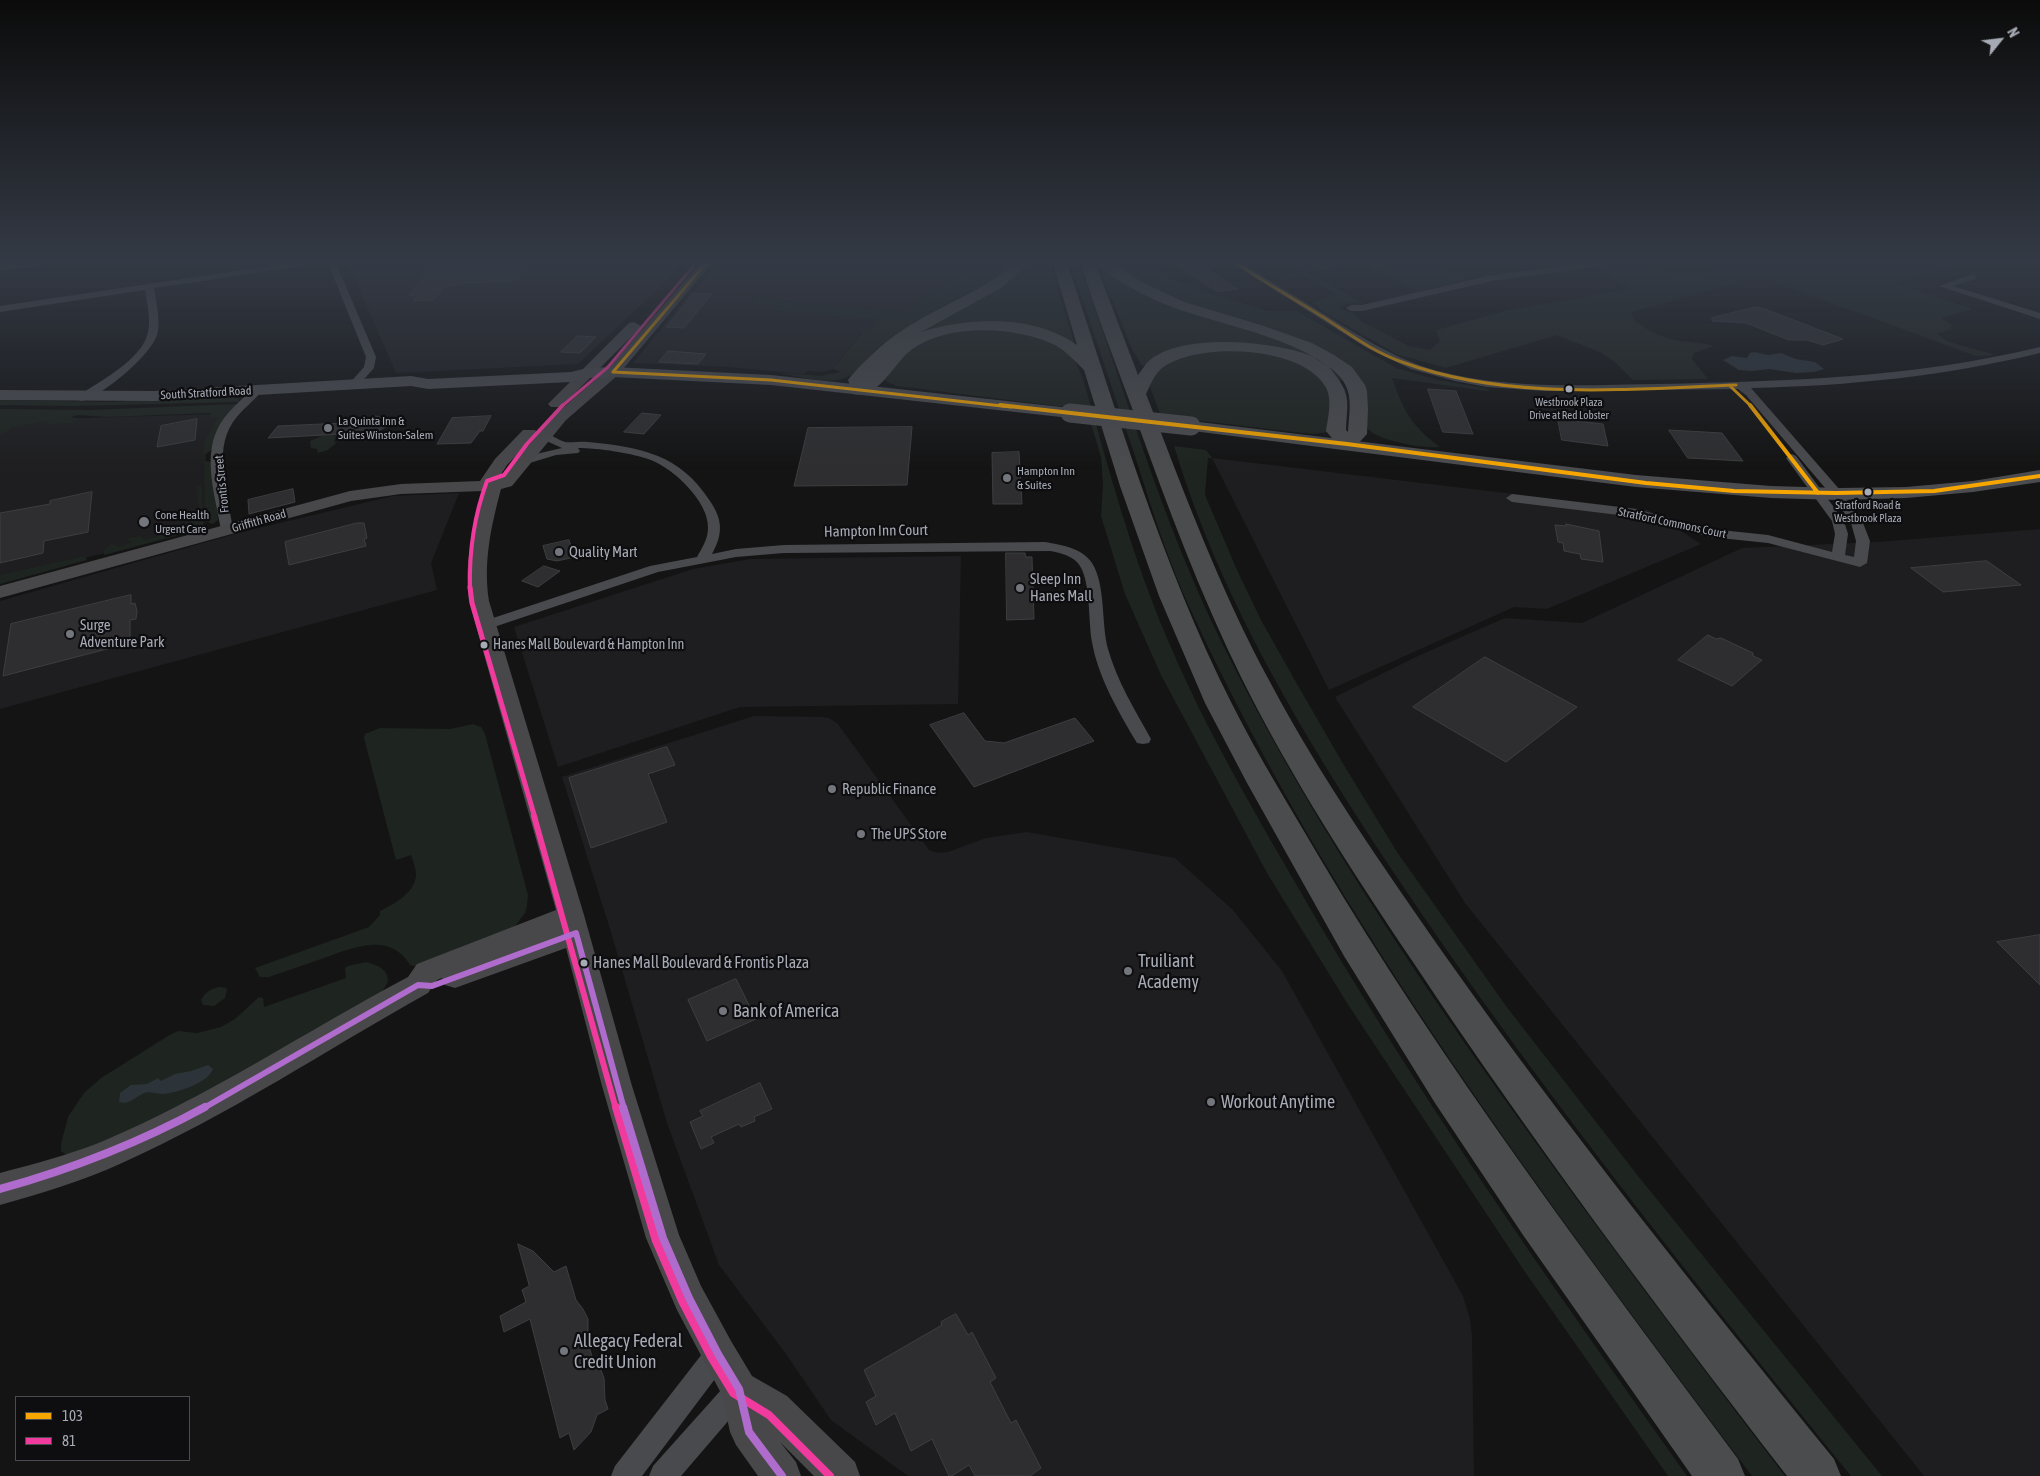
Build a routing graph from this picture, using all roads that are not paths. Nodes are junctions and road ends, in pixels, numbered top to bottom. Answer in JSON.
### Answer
{"nodes":[{"id":1,"x":153,"y":332,"type":"edge"},
{"id":2,"x":361,"y":332,"type":"edge"},
{"id":3,"x":628,"y":332,"type":"edge"},
{"id":4,"x":647,"y":332,"type":"edge"},
{"id":5,"x":911,"y":332,"type":"edge"},
{"id":6,"x":947,"y":332,"type":"edge"},
{"id":7,"x":1031,"y":332,"type":"edge"},
{"id":8,"x":1081,"y":332,"type":"edge"},
{"id":9,"x":1113,"y":332,"type":"edge"},
{"id":10,"x":1263,"y":332,"type":"edge"},
{"id":11,"x":1346,"y":332,"type":"edge"},
{"id":12,"x":2040,"y":350,"type":"edge"},
{"id":13,"x":1093,"y":369,"type":"junction"},
{"id":14,"x":613,"y":372,"type":"junction"},
{"id":15,"x":587,"y":373,"type":"junction"},
{"id":16,"x":353,"y":385,"type":"junction"},
{"id":17,"x":1735,"y":385,"type":"junction"},
{"id":18,"x":859,"y":390,"type":"junction"},
{"id":19,"x":257,"y":391,"type":"junction"},
{"id":20,"x":0,"y":395,"type":"edge"},
{"id":21,"x":1136,"y":395,"type":"junction"},
{"id":22,"x":82,"y":398,"type":"junction"},
{"id":23,"x":544,"y":436,"type":"junction"},
{"id":24,"x":1347,"y":444,"type":"junction"},
{"id":25,"x":593,"y":448,"type":"junction"},
{"id":26,"x":523,"y":461,"type":"junction"},
{"id":27,"x":2040,"y":476,"type":"edge"},
{"id":28,"x":493,"y":486,"type":"junction"},
{"id":29,"x":1827,"y":493,"type":"junction"},
{"id":30,"x":1512,"y":498,"type":"dead end"},
{"id":31,"x":226,"y":530,"type":"junction"},
{"id":32,"x":1838,"y":557,"type":"junction"},
{"id":33,"x":702,"y":559,"type":"junction"},
{"id":34,"x":0,"y":592,"type":"edge"},
{"id":35,"x":486,"y":624,"type":"junction"},
{"id":36,"x":1143,"y":739,"type":"dead end"},
{"id":37,"x":573,"y":924,"type":"junction"},
{"id":38,"x":0,"y":1189,"type":"edge"},
{"id":39,"x":718,"y":1354,"type":"junction"},
{"id":40,"x":739,"y":1389,"type":"junction"},
{"id":41,"x":625,"y":1476,"type":"edge"},
{"id":42,"x":663,"y":1476,"type":"edge"},
{"id":43,"x":782,"y":1476,"type":"edge"},
{"id":44,"x":841,"y":1476,"type":"edge"},
{"id":45,"x":1721,"y":1476,"type":"edge"},
{"id":46,"x":1816,"y":1476,"type":"edge"}],
"edges":[{"from":1,"to":22,"type":"street"},
{"from":2,"to":16,"type":"street"},
{"from":3,"to":15,"type":"main road"},
{"from":4,"to":14,"type":"main road"},
{"from":5,"to":18,"type":"highway"},
{"from":6,"to":18,"type":"highway"},
{"from":7,"to":13,"type":"highway"},
{"from":8,"to":13,"type":"highway"},
{"from":9,"to":21,"type":"highway"},
{"from":10,"to":24,"type":"highway"},
{"from":11,"to":17,"type":"street"},
{"from":12,"to":17,"type":"street"},
{"from":13,"to":45,"type":"highway"},
{"from":14,"to":15,"type":"main road","name":"South Stratford Road"},
{"from":14,"to":18,"type":"main road","name":"South Stratford Road"},
{"from":14,"to":23,"type":"main road"},
{"from":15,"to":16,"type":"main road","name":"South Stratford Road"},
{"from":15,"to":28,"type":"main road"},
{"from":16,"to":19,"type":"main road","name":"South Stratford Road"},
{"from":17,"to":29,"type":"street"},
{"from":17,"to":29,"type":"street"},
{"from":18,"to":24,"type":"main road","name":"South Stratford Road","bridge":true},
{"from":19,"to":22,"type":"main road","name":"South Stratford Road"},
{"from":19,"to":31,"type":"street","name":"Frontis Street"},
{"from":20,"to":22,"type":"main road","name":"South Stratford Road"},
{"from":21,"to":24,"type":"highway"},
{"from":21,"to":46,"type":"highway"},
{"from":23,"to":25,"type":"street"},
{"from":23,"to":26,"type":"main road"},
{"from":24,"to":29,"type":"main road","name":"South Stratford Road"},
{"from":25,"to":26,"type":"street"},
{"from":25,"to":33,"type":"street"},
{"from":26,"to":28,"type":"main road"},
{"from":27,"to":29,"type":"main road","name":"South Stratford Road"},
{"from":28,"to":31,"type":"main road","name":"Griffith Road"},
{"from":28,"to":35,"type":"main road"},
{"from":29,"to":32,"type":"street"},
{"from":29,"to":32,"type":"street","name":"Stratford Commons Court"},
{"from":30,"to":32,"type":"street","name":"Stratford Commons Court"},
{"from":31,"to":34,"type":"main road","name":"Griffith Road"},
{"from":33,"to":35,"type":"street","name":"Hampton Inn Court"},
{"from":33,"to":36,"type":"street","name":"Hampton Inn Court"},
{"from":35,"to":37,"type":"main road"},
{"from":37,"to":38,"type":"main road"},
{"from":37,"to":39,"type":"main road"},
{"from":39,"to":40,"type":"main road"},
{"from":39,"to":41,"type":"street"},
{"from":40,"to":42,"type":"street"},
{"from":40,"to":43,"type":"main road"},
{"from":40,"to":44,"type":"main road"}]}
